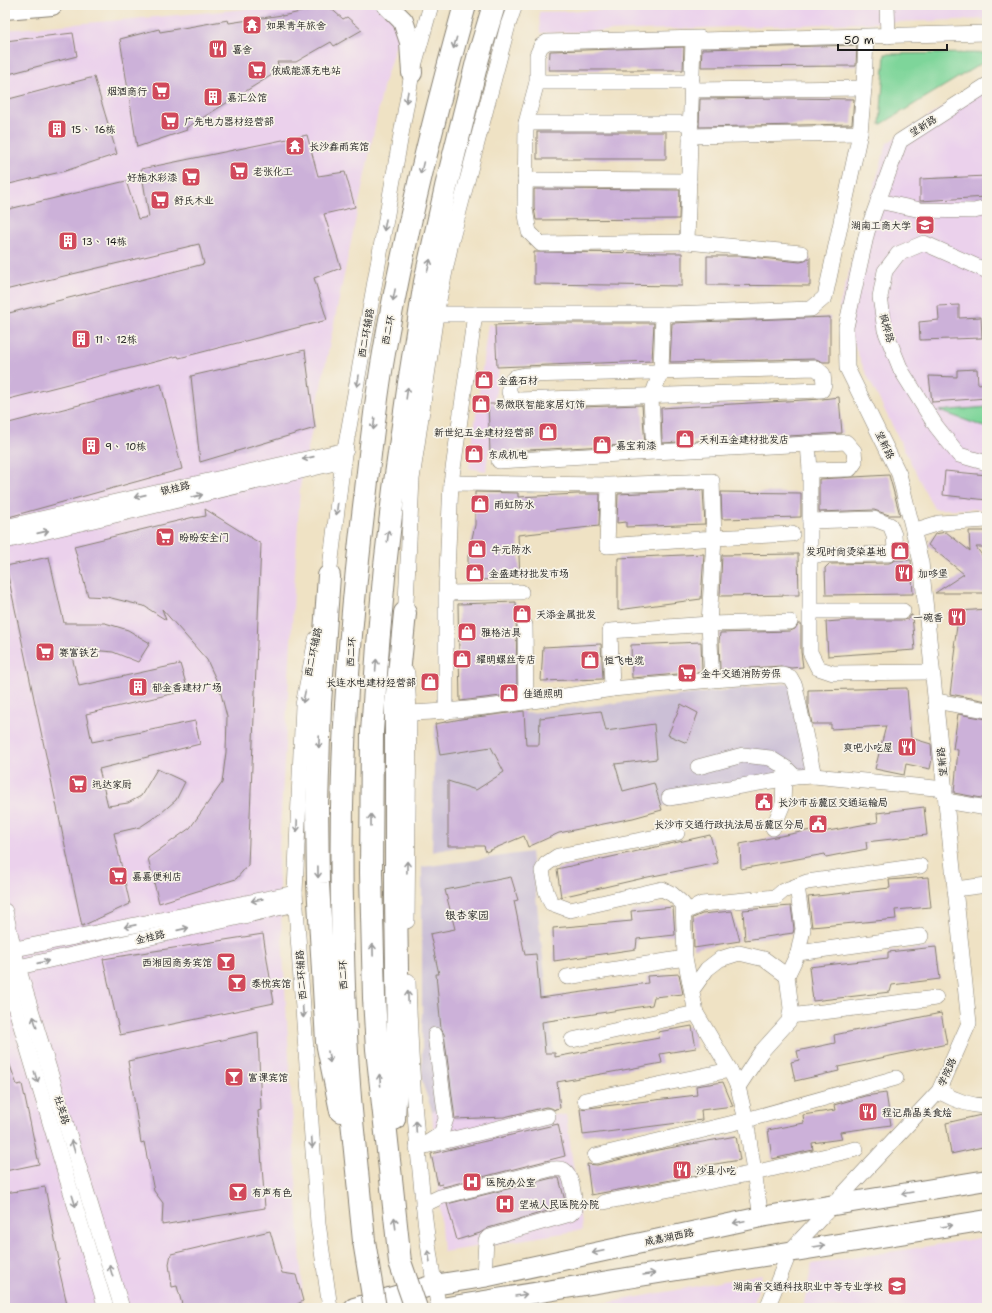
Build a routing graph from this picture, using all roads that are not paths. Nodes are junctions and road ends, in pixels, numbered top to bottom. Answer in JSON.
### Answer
{"nodes":[{"id":1,"x":52,"y":5,"type":"edge"},
{"id":2,"x":387,"y":5,"type":"edge"},
{"id":3,"x":431,"y":5,"type":"edge"},
{"id":4,"x":465,"y":5,"type":"edge"},
{"id":5,"x":494,"y":5,"type":"edge"},
{"id":6,"x":515,"y":5,"type":"edge"},
{"id":7,"x":886,"y":5,"type":"edge"},
{"id":8,"x":5,"y":9,"type":"edge"},
{"id":9,"x":987,"y":33,"type":"edge"},
{"id":10,"x":888,"y":36,"type":"junction"},
{"id":11,"x":866,"y":37,"type":"junction"},
{"id":12,"x":693,"y":39,"type":"junction"},
{"id":13,"x":412,"y":73,"type":"junction"},
{"id":14,"x":537,"y":82,"type":"junction"},
{"id":15,"x":987,"y":85,"type":"edge"},
{"id":16,"x":692,"y":86,"type":"junction"},
{"id":17,"x":864,"y":88,"type":"junction"},
{"id":18,"x":526,"y":123,"type":"junction"},
{"id":19,"x":690,"y":129,"type":"junction"},
{"id":20,"x":860,"y":133,"type":"junction"},
{"id":21,"x":525,"y":180,"type":"junction"},
{"id":22,"x":689,"y":181,"type":"junction"},
{"id":23,"x":878,"y":201,"type":"junction"},
{"id":24,"x":987,"y":208,"type":"edge"},
{"id":25,"x":687,"y":242,"type":"junction"},
{"id":26,"x":800,"y":253,"type":"dead end"},
{"id":27,"x":987,"y":271,"type":"edge"},
{"id":28,"x":436,"y":314,"type":"junction"},
{"id":29,"x":475,"y":314,"type":"junction"},
{"id":30,"x":663,"y":314,"type":"junction"},
{"id":31,"x":662,"y":371,"type":"junction"},
{"id":32,"x":652,"y":396,"type":"junction"},
{"id":33,"x":808,"y":443,"type":"junction"},
{"id":34,"x":654,"y":452,"type":"junction"},
{"id":35,"x":344,"y":455,"type":"junction"},
{"id":36,"x":499,"y":461,"type":"dead end"},
{"id":37,"x":987,"y":463,"type":"edge"},
{"id":38,"x":810,"y":470,"type":"junction"},
{"id":39,"x":451,"y":483,"type":"junction"},
{"id":40,"x":609,"y":484,"type":"junction"},
{"id":41,"x":987,"y":520,"type":"edge"},
{"id":42,"x":810,"y":521,"type":"junction"},
{"id":43,"x":5,"y":527,"type":"edge"},
{"id":44,"x":913,"y":531,"type":"junction"},
{"id":45,"x":792,"y":534,"type":"dead end"},
{"id":46,"x":714,"y":538,"type":"junction"},
{"id":47,"x":5,"y":541,"type":"edge"},
{"id":48,"x":810,"y":555,"type":"junction"},
{"id":49,"x":329,"y":576,"type":"junction"},
{"id":50,"x":521,"y":592,"type":"dead end"},
{"id":51,"x":446,"y":593,"type":"junction"},
{"id":52,"x":810,"y":611,"type":"junction"},
{"id":53,"x":903,"y":611,"type":"dead end"},
{"id":54,"x":405,"y":613,"type":"joint"},
{"id":55,"x":790,"y":622,"type":"dead end"},
{"id":56,"x":709,"y":624,"type":"junction"},
{"id":57,"x":524,"y":625,"type":"dead end"},
{"id":58,"x":932,"y":672,"type":"junction"},
{"id":59,"x":712,"y":680,"type":"junction"},
{"id":60,"x":612,"y":689,"type":"junction"},
{"id":61,"x":935,"y":701,"type":"junction"},
{"id":62,"x":526,"y":702,"type":"junction"},
{"id":63,"x":402,"y":709,"type":"junction"},
{"id":64,"x":987,"y":710,"type":"edge"},
{"id":65,"x":446,"y":712,"type":"junction"},
{"id":66,"x":698,"y":767,"type":"dead end"},
{"id":67,"x":814,"y":776,"type":"junction"},
{"id":68,"x":790,"y":778,"type":"junction"},
{"id":69,"x":945,"y":795,"type":"junction"},
{"id":70,"x":669,"y":798,"type":"dead end"},
{"id":71,"x":987,"y":808,"type":"edge"},
{"id":72,"x":773,"y":828,"type":"dead end"},
{"id":73,"x":677,"y":834,"type":"dead end"},
{"id":74,"x":952,"y":862,"type":"joint"},
{"id":75,"x":920,"y":866,"type":"dead end"},
{"id":76,"x":987,"y":885,"type":"edge"},
{"id":77,"x":797,"y":886,"type":"junction"},
{"id":78,"x":955,"y":889,"type":"junction"},
{"id":79,"x":296,"y":898,"type":"junction"},
{"id":80,"x":5,"y":911,"type":"edge"},
{"id":81,"x":684,"y":915,"type":"junction"},
{"id":82,"x":920,"y":936,"type":"dead end"},
{"id":83,"x":10,"y":950,"type":"edge"},
{"id":84,"x":798,"y":953,"type":"junction"},
{"id":85,"x":685,"y":958,"type":"junction"},
{"id":86,"x":10,"y":970,"type":"edge"},
{"id":87,"x":787,"y":976,"type":"junction"},
{"id":88,"x":567,"y":977,"type":"dead end"},
{"id":89,"x":692,"y":990,"type":"junction"},
{"id":90,"x":936,"y":998,"type":"dead end"},
{"id":91,"x":696,"y":1013,"type":"junction"},
{"id":92,"x":790,"y":1016,"type":"junction"},
{"id":93,"x":436,"y":1035,"type":"dead end"},
{"id":94,"x":572,"y":1040,"type":"dead end"},
{"id":95,"x":730,"y":1070,"type":"junction"},
{"id":96,"x":896,"y":1078,"type":"dead end"},
{"id":97,"x":738,"y":1087,"type":"junction"},
{"id":98,"x":939,"y":1091,"type":"junction"},
{"id":99,"x":585,"y":1100,"type":"dead end"},
{"id":100,"x":987,"y":1106,"type":"edge"},
{"id":101,"x":548,"y":1116,"type":"dead end"},
{"id":102,"x":746,"y":1120,"type":"junction"},
{"id":103,"x":417,"y":1148,"type":"junction"},
{"id":104,"x":856,"y":1149,"type":"dead end"},
{"id":105,"x":595,"y":1156,"type":"dead end"},
{"id":106,"x":389,"y":1168,"type":"junction"},
{"id":107,"x":358,"y":1172,"type":"junction"},
{"id":108,"x":754,"y":1173,"type":"junction"},
{"id":109,"x":987,"y":1180,"type":"edge"},
{"id":110,"x":604,"y":1202,"type":"dead end"},
{"id":111,"x":423,"y":1205,"type":"junction"},
{"id":112,"x":832,"y":1205,"type":"junction"},
{"id":113,"x":761,"y":1217,"type":"junction"},
{"id":114,"x":987,"y":1220,"type":"edge"},
{"id":115,"x":364,"y":1241,"type":"junction"},
{"id":116,"x":790,"y":1251,"type":"junction"},
{"id":117,"x":400,"y":1262,"type":"junction"},
{"id":118,"x":484,"y":1277,"type":"junction"},
{"id":119,"x":434,"y":1285,"type":"junction"},
{"id":120,"x":106,"y":1308,"type":"edge"},
{"id":121,"x":122,"y":1308,"type":"edge"},
{"id":122,"x":330,"y":1308,"type":"edge"},
{"id":123,"x":354,"y":1308,"type":"edge"},
{"id":124,"x":361,"y":1308,"type":"edge"},
{"id":125,"x":375,"y":1308,"type":"edge"},
{"id":126,"x":405,"y":1308,"type":"edge"},
{"id":127,"x":416,"y":1308,"type":"edge"},
{"id":128,"x":440,"y":1308,"type":"edge"},
{"id":129,"x":767,"y":1308,"type":"edge"}],
"edges":[{"from":1,"to":8,"type":"main road"},
{"from":2,"to":13,"type":"main road"},
{"from":3,"to":13,"type":"street","name":"西二环辅路"},
{"from":4,"to":107,"type":"highway","name":"西二环","one_way":true},
{"from":106,"to":5,"type":"highway","one_way":true},
{"from":6,"to":28,"type":"street"},
{"from":7,"to":10,"type":"street"},
{"from":9,"to":10,"type":"street"},
{"from":10,"to":11,"type":"street"},
{"from":11,"to":12,"type":"street"},
{"from":11,"to":17,"type":"street"},
{"from":12,"to":14,"type":"street"},
{"from":12,"to":16,"type":"street"},
{"from":13,"to":35,"type":"street","name":"西二环辅路","one_way":true},
{"from":14,"to":16,"type":"street"},
{"from":14,"to":18,"type":"street"},
{"from":15,"to":23,"type":"street","name":"望新路"},
{"from":16,"to":17,"type":"street"},
{"from":16,"to":19,"type":"street"},
{"from":17,"to":20,"type":"street"},
{"from":18,"to":19,"type":"street"},
{"from":18,"to":21,"type":"street"},
{"from":19,"to":20,"type":"street"},
{"from":19,"to":22,"type":"street"},
{"from":20,"to":30,"type":"street"},
{"from":21,"to":22,"type":"street"},
{"from":21,"to":25,"type":"street"},
{"from":22,"to":25,"type":"street"},
{"from":23,"to":24,"type":"street"},
{"from":23,"to":44,"type":"street","name":"望新路"},
{"from":25,"to":26,"type":"street"},
{"from":27,"to":37,"type":"street","name":"枫桦路"},
{"from":28,"to":29,"type":"street"},
{"from":28,"to":54,"type":"street"},
{"from":29,"to":30,"type":"street"},
{"from":29,"to":39,"type":"street"},
{"from":30,"to":31,"type":"street"},
{"from":31,"to":32,"type":"street"},
{"from":31,"to":32,"type":"street"},
{"from":31,"to":32,"type":"street"},
{"from":32,"to":34,"type":"street"},
{"from":33,"to":34,"type":"street"},
{"from":33,"to":38,"type":"street"},
{"from":33,"to":38,"type":"street"},
{"from":34,"to":36,"type":"street"},
{"from":35,"to":43,"type":"street","name":"银桂路","one_way":true},
{"from":47,"to":35,"type":"street","name":"银桂路","one_way":true},
{"from":35,"to":49,"type":"street","name":"西二环辅路","one_way":true},
{"from":38,"to":42,"type":"street"},
{"from":39,"to":40,"type":"street"},
{"from":39,"to":51,"type":"street"},
{"from":40,"to":46,"type":"street"},
{"from":40,"to":46,"type":"street"},
{"from":41,"to":44,"type":"street"},
{"from":42,"to":48,"type":"street"},
{"from":42,"to":48,"type":"street"},
{"from":44,"to":58,"type":"street","name":"望新路"},
{"from":45,"to":46,"type":"street"},
{"from":46,"to":56,"type":"street"},
{"from":48,"to":52,"type":"street"},
{"from":49,"to":79,"type":"street","name":"西二环辅路","one_way":true},
{"from":49,"to":107,"type":"highway","one_way":true},
{"from":50,"to":51,"type":"street"},
{"from":51,"to":65,"type":"street"},
{"from":52,"to":53,"type":"street"},
{"from":52,"to":58,"type":"street"},
{"from":54,"to":63,"type":"highway"},
{"from":55,"to":56,"type":"street"},
{"from":56,"to":59,"type":"street"},
{"from":56,"to":60,"type":"street"},
{"from":57,"to":62,"type":"street"},
{"from":58,"to":61,"type":"street","name":"望新路"},
{"from":59,"to":60,"type":"street"},
{"from":59,"to":67,"type":"street"},
{"from":60,"to":62,"type":"street"},
{"from":61,"to":64,"type":"street"},
{"from":61,"to":69,"type":"street","name":"望新路"},
{"from":62,"to":65,"type":"street"},
{"from":63,"to":65,"type":"street"},
{"from":103,"to":63,"type":"street","one_way":true},
{"from":63,"to":106,"type":"highway"},
{"from":66,"to":68,"type":"street"},
{"from":67,"to":68,"type":"street"},
{"from":67,"to":69,"type":"street"},
{"from":68,"to":70,"type":"street"},
{"from":68,"to":72,"type":"street"},
{"from":69,"to":71,"type":"street"},
{"from":69,"to":74,"type":"street","name":"望新路"},
{"from":73,"to":81,"type":"street"},
{"from":74,"to":78,"type":"street","name":"学院路"},
{"from":75,"to":77,"type":"street"},
{"from":76,"to":78,"type":"street"},
{"from":77,"to":81,"type":"street"},
{"from":77,"to":84,"type":"street"},
{"from":78,"to":98,"type":"street","name":"学院路"},
{"from":79,"to":83,"type":"street","name":"金桂路","one_way":true},
{"from":86,"to":79,"type":"street","name":"金桂路","one_way":true},
{"from":79,"to":122,"type":"street","name":"西二环辅路","one_way":true},
{"from":80,"to":83,"type":"street","name":"杜英路"},
{"from":81,"to":85,"type":"street"},
{"from":82,"to":84,"type":"street"},
{"from":83,"to":86,"type":"street","name":"杜英路"},
{"from":84,"to":87,"type":"street"},
{"from":85,"to":88,"type":"street"},
{"from":85,"to":89,"type":"street"},
{"from":86,"to":120,"type":"street","name":"杜英路","one_way":true},
{"from":121,"to":86,"type":"street","name":"杜英路","one_way":true},
{"from":87,"to":89,"type":"street"},
{"from":87,"to":92,"type":"street"},
{"from":89,"to":91,"type":"street"},
{"from":90,"to":92,"type":"street"},
{"from":91,"to":94,"type":"street"},
{"from":91,"to":95,"type":"street"},
{"from":92,"to":97,"type":"street"},
{"from":93,"to":103,"type":"street"},
{"from":95,"to":97,"type":"street"},
{"from":95,"to":99,"type":"street"},
{"from":96,"to":102,"type":"street"},
{"from":97,"to":102,"type":"street"},
{"from":98,"to":100,"type":"street"},
{"from":98,"to":112,"type":"street","name":"学院路"},
{"from":101,"to":103,"type":"street"},
{"from":102,"to":105,"type":"street"},
{"from":102,"to":108,"type":"street"},
{"from":103,"to":111,"type":"street"},
{"from":104,"to":108,"type":"street"},
{"from":117,"to":106,"type":"highway","one_way":true},
{"from":107,"to":115,"type":"highway","name":"西二环"},
{"from":108,"to":110,"type":"street"},
{"from":108,"to":113,"type":"street"},
{"from":109,"to":112,"type":"main road","name":"咸嘉湖西路","one_way":true},
{"from":111,"to":118,"type":"street"},
{"from":119,"to":111,"type":"street","one_way":true},
{"from":112,"to":113,"type":"main road","name":"咸嘉湖西路"},
{"from":112,"to":116,"type":"street","name":"学院路"},
{"from":113,"to":118,"type":"main road","name":"咸嘉湖西路","one_way":true},
{"from":116,"to":114,"type":"main road","one_way":true},
{"from":115,"to":124,"type":"highway","bridge":true},
{"from":115,"to":125,"type":"highway","name":"西二环","bridge":true},
{"from":128,"to":116,"type":"main road","one_way":true},
{"from":116,"to":129,"type":"street"},
{"from":117,"to":126,"type":"highway","bridge":true},
{"from":117,"to":127,"type":"highway","bridge":true},
{"from":118,"to":119,"type":"main road","name":"咸嘉湖西路"},
{"from":119,"to":123,"type":"main road","name":"咸嘉湖西路"},
{"from":119,"to":128,"type":"street"}]}
